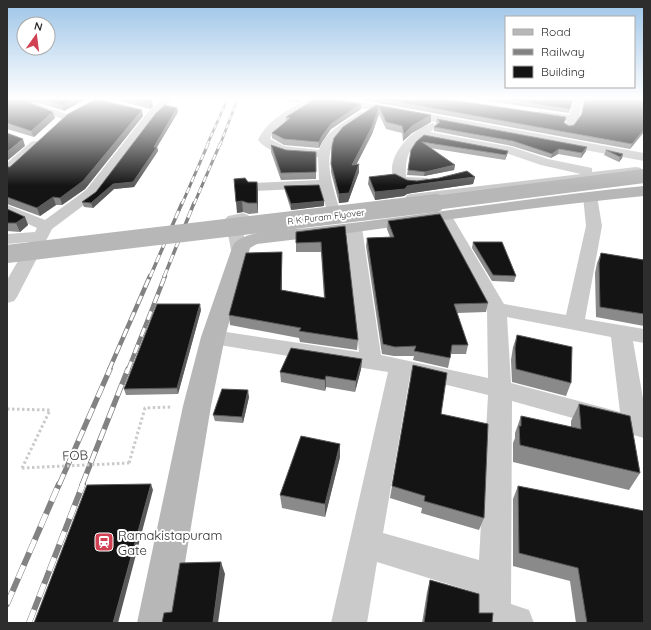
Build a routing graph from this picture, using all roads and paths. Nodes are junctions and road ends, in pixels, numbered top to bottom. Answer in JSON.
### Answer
{"nodes":[{"id":1,"x":138,"y":127,"type":"edge"},
{"id":2,"x":272,"y":127,"type":"edge"},
{"id":3,"x":345,"y":127,"type":"edge"},
{"id":4,"x":432,"y":127,"type":"edge"},
{"id":5,"x":483,"y":127,"type":"edge"},
{"id":6,"x":422,"y":134,"type":"junction"},
{"id":7,"x":21,"y":139,"type":"edge"},
{"id":8,"x":325,"y":154,"type":"junction"},
{"id":9,"x":644,"y":157,"type":"edge"},
{"id":10,"x":7,"y":170,"type":"edge"},
{"id":11,"x":644,"y":170,"type":"edge"},
{"id":12,"x":604,"y":174,"type":"junction"},
{"id":13,"x":644,"y":176,"type":"edge"},
{"id":14,"x":432,"y":180,"type":"edge"},
{"id":15,"x":325,"y":184,"type":"junction"},
{"id":16,"x":254,"y":186,"type":"edge"},
{"id":17,"x":644,"y":191,"type":"edge"},
{"id":18,"x":590,"y":196,"type":"junction"},
{"id":19,"x":332,"y":208,"type":"junction"},
{"id":20,"x":7,"y":210,"type":"edge"},
{"id":21,"x":445,"y":216,"type":"junction"},
{"id":22,"x":354,"y":228,"type":"junction"},
{"id":23,"x":43,"y":231,"type":"junction"},
{"id":24,"x":7,"y":239,"type":"edge"},
{"id":25,"x":239,"y":250,"type":"junction"},
{"id":26,"x":7,"y":254,"type":"edge"},
{"id":27,"x":7,"y":297,"type":"edge"},
{"id":28,"x":497,"y":309,"type":"junction"},
{"id":29,"x":574,"y":324,"type":"junction"},
{"id":30,"x":621,"y":331,"type":"junction"},
{"id":31,"x":644,"y":336,"type":"edge"},
{"id":32,"x":213,"y":337,"type":"junction"},
{"id":33,"x":371,"y":362,"type":"junction"},
{"id":34,"x":401,"y":366,"type":"junction"},
{"id":35,"x":500,"y":389,"type":"junction"},
{"id":36,"x":145,"y":408,"type":"dead end"},
{"id":37,"x":7,"y":409,"type":"edge"},
{"id":38,"x":640,"y":427,"type":"edge"},
{"id":39,"x":364,"y":543,"type":"junction"},
{"id":40,"x":493,"y":581,"type":"junction"},
{"id":41,"x":501,"y":621,"type":"edge"},
{"id":42,"x":156,"y":623,"type":"edge"},
{"id":43,"x":349,"y":623,"type":"edge"}],
"edges":[{"from":1,"to":23,"type":"street"},
{"from":2,"to":8,"type":"street"},
{"from":3,"to":8,"type":"street"},
{"from":4,"to":6,"type":"street"},
{"from":5,"to":9,"type":"street"},
{"from":6,"to":12,"type":"street"},
{"from":6,"to":14,"type":"street"},
{"from":7,"to":10,"type":"street"},
{"from":8,"to":15,"type":"street"},
{"from":11,"to":12,"type":"street"},
{"from":12,"to":19,"type":"street"},
{"from":13,"to":26,"type":"street","name":"R K Puram Flyover","bridge":true},
{"from":15,"to":16,"type":"street"},
{"from":15,"to":19,"type":"street"},
{"from":17,"to":18,"type":"street"},
{"from":18,"to":21,"type":"street"},
{"from":18,"to":29,"type":"street"},
{"from":19,"to":25,"type":"street"},
{"from":20,"to":23,"type":"street"},
{"from":21,"to":22,"type":"street"},
{"from":21,"to":28,"type":"street"},
{"from":22,"to":25,"type":"street"},
{"from":22,"to":33,"type":"street"},
{"from":23,"to":24,"type":"street"},
{"from":23,"to":27,"type":"street"},
{"from":25,"to":32,"type":"street"},
{"from":28,"to":29,"type":"street"},
{"from":28,"to":35,"type":"street"},
{"from":29,"to":30,"type":"street"},
{"from":30,"to":31,"type":"street"},
{"from":30,"to":38,"type":"street"},
{"from":32,"to":33,"type":"street"},
{"from":32,"to":42,"type":"street"},
{"from":33,"to":34,"type":"street"},
{"from":34,"to":35,"type":"street"},
{"from":34,"to":39,"type":"street"},
{"from":35,"to":38,"type":"street"},
{"from":35,"to":40,"type":"street"},
{"from":36,"to":37,"type":"path","name":"FOB","bridge":true},
{"from":39,"to":40,"type":"street"},
{"from":39,"to":43,"type":"street"},
{"from":40,"to":41,"type":"street"}]}
